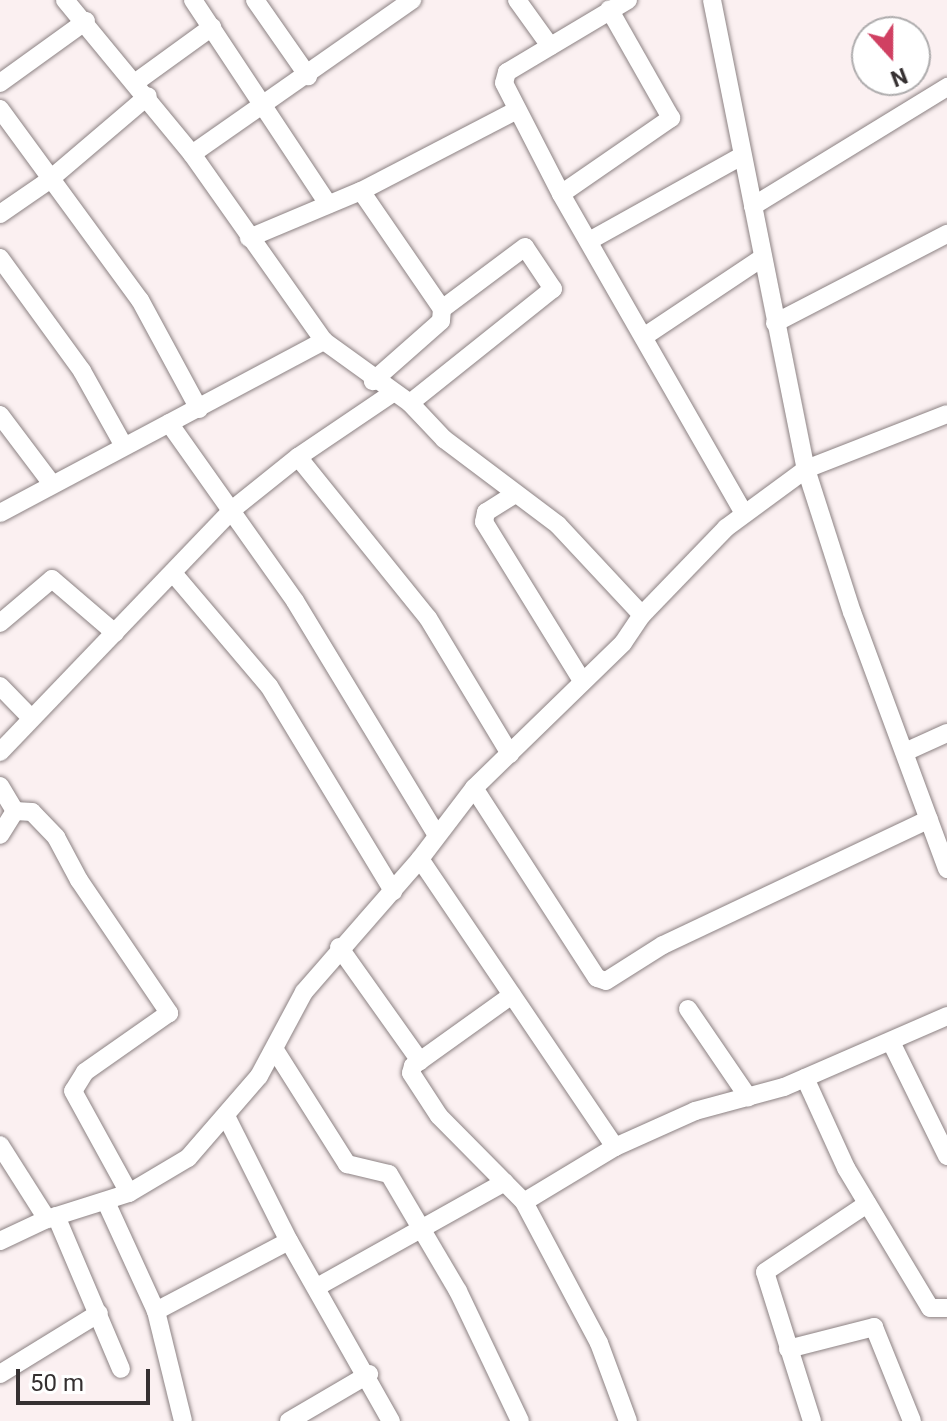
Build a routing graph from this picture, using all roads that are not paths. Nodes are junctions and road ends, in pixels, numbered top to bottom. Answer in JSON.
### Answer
{"nodes":[{"id":1,"x":65,"y":0,"type":"edge"},
{"id":2,"x":193,"y":0,"type":"edge"},
{"id":3,"x":255,"y":0,"type":"edge"},
{"id":4,"x":412,"y":0,"type":"edge"},
{"id":5,"x":517,"y":0,"type":"edge"},
{"id":6,"x":712,"y":0,"type":"edge"},
{"id":7,"x":619,"y":3,"type":"edge"},
{"id":8,"x":86,"y":21,"type":"junction"},
{"id":9,"x":212,"y":27,"type":"junction"},
{"id":10,"x":550,"y":46,"type":"junction"},
{"id":11,"x":308,"y":76,"type":"junction"},
{"id":12,"x":0,"y":83,"type":"edge"},
{"id":13,"x":947,"y":87,"type":"edge"},
{"id":14,"x":142,"y":89,"type":"junction"},
{"id":15,"x":267,"y":105,"type":"junction"},
{"id":16,"x":0,"y":109,"type":"edge"},
{"id":17,"x":517,"y":110,"type":"junction"},
{"id":18,"x":192,"y":154,"type":"junction"},
{"id":19,"x":742,"y":156,"type":"junction"},
{"id":20,"x":48,"y":181,"type":"junction"},
{"id":21,"x":361,"y":191,"type":"junction"},
{"id":22,"x":561,"y":194,"type":"junction"},
{"id":23,"x":328,"y":204,"type":"junction"},
{"id":24,"x":753,"y":206,"type":"junction"},
{"id":25,"x":0,"y":214,"type":"edge"},
{"id":26,"x":947,"y":234,"type":"edge"},
{"id":27,"x":249,"y":238,"type":"junction"},
{"id":28,"x":589,"y":241,"type":"junction"},
{"id":29,"x":0,"y":258,"type":"edge"},
{"id":30,"x":762,"y":258,"type":"junction"},
{"id":31,"x":442,"y":309,"type":"junction"},
{"id":32,"x":775,"y":323,"type":"junction"},
{"id":33,"x":645,"y":336,"type":"junction"},
{"id":34,"x":324,"y":341,"type":"junction"},
{"id":35,"x":373,"y":381,"type":"junction"},
{"id":36,"x":391,"y":394,"type":"junction"},
{"id":37,"x":410,"y":403,"type":"junction"},
{"id":38,"x":199,"y":409,"type":"junction"},
{"id":39,"x":947,"y":414,"type":"edge"},
{"id":40,"x":0,"y":415,"type":"edge"},
{"id":41,"x":169,"y":423,"type":"junction"},
{"id":42,"x":124,"y":446,"type":"junction"},
{"id":43,"x":298,"y":457,"type":"junction"},
{"id":44,"x":806,"y":469,"type":"junction"},
{"id":45,"x":52,"y":484,"type":"junction"},
{"id":46,"x":515,"y":494,"type":"junction"},
{"id":47,"x":233,"y":509,"type":"junction"},
{"id":48,"x":0,"y":513,"type":"edge"},
{"id":49,"x":744,"y":513,"type":"junction"},
{"id":50,"x":173,"y":573,"type":"junction"},
{"id":51,"x":642,"y":615,"type":"junction"},
{"id":52,"x":0,"y":623,"type":"edge"},
{"id":53,"x":115,"y":633,"type":"junction"},
{"id":54,"x":583,"y":682,"type":"junction"},
{"id":55,"x":0,"y":686,"type":"edge"},
{"id":56,"x":31,"y":718,"type":"junction"},
{"id":57,"x":947,"y":733,"type":"edge"},
{"id":58,"x":0,"y":752,"type":"edge"},
{"id":59,"x":905,"y":752,"type":"junction"},
{"id":60,"x":510,"y":754,"type":"junction"},
{"id":61,"x":0,"y":786,"type":"edge"},
{"id":62,"x":474,"y":788,"type":"junction"},
{"id":63,"x":15,"y":811,"type":"junction"},
{"id":64,"x":929,"y":819,"type":"junction"},
{"id":65,"x":436,"y":834,"type":"junction"},
{"id":66,"x":0,"y":835,"type":"edge"},
{"id":67,"x":942,"y":838,"type":"edge"},
{"id":68,"x":420,"y":859,"type":"junction"},
{"id":69,"x":947,"y":869,"type":"edge"},
{"id":70,"x":393,"y":891,"type":"junction"},
{"id":71,"x":339,"y":947,"type":"junction"},
{"id":72,"x":512,"y":995,"type":"junction"},
{"id":73,"x":688,"y":1009,"type":"dead end"},
{"id":74,"x":947,"y":1016,"type":"edge"},
{"id":75,"x":891,"y":1042,"type":"junction"},
{"id":76,"x":275,"y":1050,"type":"junction"},
{"id":77,"x":420,"y":1061,"type":"junction"},
{"id":78,"x":805,"y":1078,"type":"junction"},
{"id":79,"x":748,"y":1097,"type":"junction"},
{"id":80,"x":226,"y":1116,"type":"junction"},
{"id":81,"x":0,"y":1145,"type":"edge"},
{"id":82,"x":615,"y":1147,"type":"junction"},
{"id":83,"x":947,"y":1156,"type":"edge"},
{"id":84,"x":505,"y":1182,"type":"junction"},
{"id":85,"x":129,"y":1193,"type":"junction"},
{"id":86,"x":106,"y":1202,"type":"junction"},
{"id":87,"x":524,"y":1202,"type":"junction"},
{"id":88,"x":867,"y":1204,"type":"junction"},
{"id":89,"x":51,"y":1218,"type":"junction"},
{"id":90,"x":422,"y":1229,"type":"junction"},
{"id":91,"x":0,"y":1241,"type":"edge"},
{"id":92,"x":289,"y":1241,"type":"junction"},
{"id":93,"x":317,"y":1287,"type":"junction"},
{"id":94,"x":947,"y":1308,"type":"edge"},
{"id":95,"x":156,"y":1311,"type":"junction"},
{"id":96,"x":99,"y":1313,"type":"junction"},
{"id":97,"x":788,"y":1349,"type":"junction"},
{"id":98,"x":121,"y":1369,"type":"dead end"},
{"id":99,"x":0,"y":1374,"type":"edge"},
{"id":100,"x":369,"y":1374,"type":"junction"},
{"id":101,"x":177,"y":1419,"type":"edge"},
{"id":102,"x":289,"y":1421,"type":"edge"},
{"id":103,"x":391,"y":1421,"type":"edge"},
{"id":104,"x":520,"y":1421,"type":"edge"},
{"id":105,"x":628,"y":1421,"type":"edge"},
{"id":106,"x":812,"y":1421,"type":"edge"},
{"id":107,"x":912,"y":1421,"type":"edge"}],
"edges":[{"from":1,"to":8,"type":"street"},
{"from":2,"to":9,"type":"street"},
{"from":3,"to":11,"type":"street"},
{"from":4,"to":11,"type":"street"},
{"from":5,"to":10,"type":"street"},
{"from":6,"to":19,"type":"street"},
{"from":7,"to":10,"type":"street"},
{"from":7,"to":22,"type":"street"},
{"from":8,"to":12,"type":"street"},
{"from":8,"to":14,"type":"street"},
{"from":9,"to":14,"type":"street"},
{"from":9,"to":15,"type":"street"},
{"from":10,"to":17,"type":"street"},
{"from":11,"to":15,"type":"street"},
{"from":13,"to":24,"type":"street"},
{"from":14,"to":18,"type":"street"},
{"from":14,"to":20,"type":"street"},
{"from":15,"to":18,"type":"street"},
{"from":15,"to":23,"type":"street"},
{"from":16,"to":20,"type":"street"},
{"from":17,"to":21,"type":"street"},
{"from":17,"to":22,"type":"street"},
{"from":18,"to":27,"type":"street"},
{"from":19,"to":24,"type":"street"},
{"from":19,"to":28,"type":"street"},
{"from":20,"to":25,"type":"street"},
{"from":20,"to":38,"type":"street"},
{"from":21,"to":23,"type":"street"},
{"from":21,"to":31,"type":"street"},
{"from":22,"to":28,"type":"street"},
{"from":23,"to":27,"type":"street"},
{"from":24,"to":30,"type":"street"},
{"from":26,"to":32,"type":"street"},
{"from":27,"to":34,"type":"street"},
{"from":28,"to":33,"type":"street"},
{"from":29,"to":42,"type":"street"},
{"from":30,"to":32,"type":"street"},
{"from":30,"to":33,"type":"street"},
{"from":31,"to":35,"type":"street"},
{"from":31,"to":37,"type":"street"},
{"from":32,"to":44,"type":"street"},
{"from":33,"to":49,"type":"street"},
{"from":34,"to":35,"type":"street"},
{"from":34,"to":38,"type":"street"},
{"from":35,"to":36,"type":"street"},
{"from":36,"to":37,"type":"street"},
{"from":36,"to":43,"type":"street"},
{"from":37,"to":46,"type":"street"},
{"from":38,"to":41,"type":"street"},
{"from":39,"to":44,"type":"street"},
{"from":40,"to":45,"type":"street"},
{"from":41,"to":42,"type":"street"},
{"from":41,"to":47,"type":"street"},
{"from":42,"to":45,"type":"street"},
{"from":43,"to":47,"type":"street"},
{"from":43,"to":60,"type":"street"},
{"from":44,"to":49,"type":"street"},
{"from":44,"to":59,"type":"street"},
{"from":45,"to":48,"type":"street"},
{"from":46,"to":51,"type":"street"},
{"from":46,"to":54,"type":"street"},
{"from":47,"to":50,"type":"street"},
{"from":47,"to":65,"type":"street"},
{"from":49,"to":51,"type":"street"},
{"from":50,"to":53,"type":"street"},
{"from":50,"to":70,"type":"street"},
{"from":51,"to":54,"type":"street"},
{"from":52,"to":53,"type":"street"},
{"from":53,"to":56,"type":"street"},
{"from":54,"to":60,"type":"street"},
{"from":55,"to":56,"type":"street"},
{"from":56,"to":58,"type":"street"},
{"from":57,"to":59,"type":"street"},
{"from":59,"to":64,"type":"street"},
{"from":60,"to":62,"type":"street"},
{"from":61,"to":63,"type":"street"},
{"from":62,"to":64,"type":"street"},
{"from":62,"to":65,"type":"street"},
{"from":63,"to":66,"type":"street"},
{"from":63,"to":85,"type":"street"},
{"from":64,"to":67,"type":"street"},
{"from":65,"to":68,"type":"street"},
{"from":67,"to":69,"type":"street"},
{"from":68,"to":70,"type":"street"},
{"from":68,"to":72,"type":"street"},
{"from":70,"to":71,"type":"street"},
{"from":71,"to":76,"type":"street"},
{"from":71,"to":77,"type":"street"},
{"from":72,"to":77,"type":"street"},
{"from":72,"to":82,"type":"street"},
{"from":73,"to":79,"type":"street"},
{"from":74,"to":75,"type":"street"},
{"from":75,"to":78,"type":"street"},
{"from":75,"to":83,"type":"street"},
{"from":76,"to":80,"type":"street"},
{"from":76,"to":90,"type":"street"},
{"from":77,"to":84,"type":"street"},
{"from":78,"to":79,"type":"street"},
{"from":78,"to":88,"type":"street"},
{"from":79,"to":82,"type":"street"},
{"from":80,"to":85,"type":"street"},
{"from":80,"to":92,"type":"street"},
{"from":81,"to":89,"type":"street"},
{"from":82,"to":87,"type":"street"},
{"from":84,"to":87,"type":"street"},
{"from":84,"to":90,"type":"street"},
{"from":85,"to":86,"type":"street"},
{"from":86,"to":89,"type":"street"},
{"from":86,"to":95,"type":"street"},
{"from":87,"to":105,"type":"street"},
{"from":88,"to":94,"type":"street"},
{"from":88,"to":97,"type":"street"},
{"from":89,"to":91,"type":"street"},
{"from":89,"to":96,"type":"street"},
{"from":90,"to":93,"type":"street"},
{"from":90,"to":104,"type":"street"},
{"from":92,"to":93,"type":"street"},
{"from":92,"to":95,"type":"street"},
{"from":93,"to":100,"type":"street"},
{"from":95,"to":101,"type":"street"},
{"from":96,"to":98,"type":"street"},
{"from":96,"to":99,"type":"street"},
{"from":97,"to":106,"type":"street"},
{"from":97,"to":107,"type":"street"},
{"from":100,"to":102,"type":"street"},
{"from":100,"to":103,"type":"street"}]}
